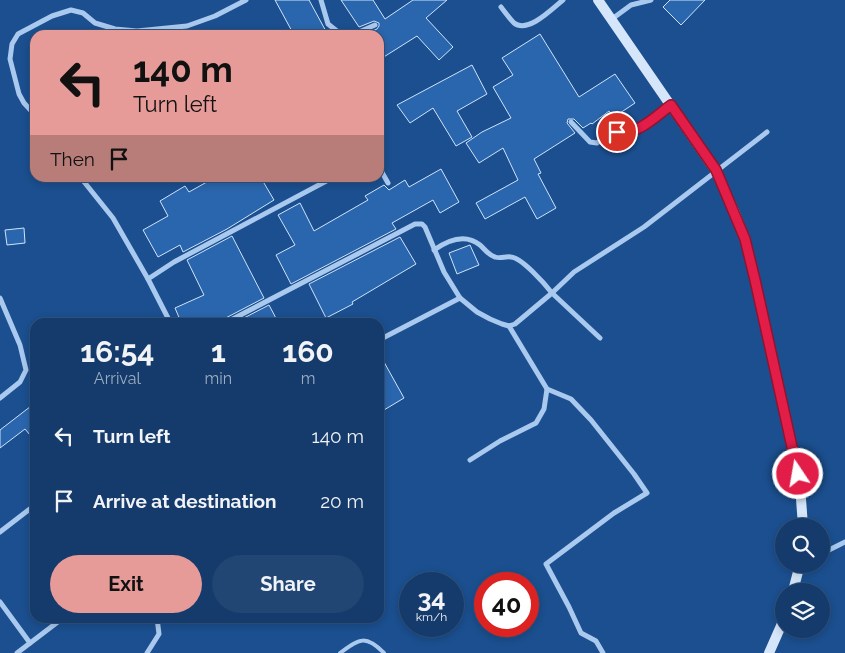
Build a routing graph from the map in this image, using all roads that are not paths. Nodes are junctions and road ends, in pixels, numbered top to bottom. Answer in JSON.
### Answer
{"nodes":[{"id":1,"x":246,"y":0,"type":"edge"},
{"id":2,"x":321,"y":0,"type":"edge"},
{"id":3,"x":563,"y":0,"type":"edge"},
{"id":4,"x":598,"y":0,"type":"edge"},
{"id":5,"x":651,"y":0,"type":"edge"},
{"id":6,"x":501,"y":7,"type":"dead end"},
{"id":7,"x":611,"y":19,"type":"junction"},
{"id":8,"x":375,"y":25,"type":"dead end"},
{"id":9,"x":126,"y":30,"type":"edge"},
{"id":10,"x":147,"y":30,"type":"edge"},
{"id":11,"x":336,"y":30,"type":"edge"},
{"id":12,"x":364,"y":30,"type":"edge"},
{"id":13,"x":671,"y":105,"type":"junction"},
{"id":14,"x":30,"y":110,"type":"edge"},
{"id":15,"x":571,"y":122,"type":"dead end"},
{"id":16,"x":767,"y":132,"type":"dead end"},
{"id":17,"x":716,"y":170,"type":"junction"},
{"id":18,"x":384,"y":176,"type":"edge"},
{"id":19,"x":84,"y":182,"type":"edge"},
{"id":20,"x":324,"y":182,"type":"edge"},
{"id":21,"x":388,"y":183,"type":"dead end"},
{"id":22,"x":434,"y":250,"type":"junction"},
{"id":23,"x":148,"y":279,"type":"junction"},
{"id":24,"x":552,"y":293,"type":"junction"},
{"id":25,"x":0,"y":298,"type":"edge"},
{"id":26,"x":460,"y":298,"type":"junction"},
{"id":27,"x":168,"y":318,"type":"edge"},
{"id":28,"x":235,"y":318,"type":"edge"},
{"id":29,"x":509,"y":326,"type":"junction"},
{"id":30,"x":384,"y":337,"type":"edge"},
{"id":31,"x":600,"y":338,"type":"dead end"},
{"id":32,"x":547,"y":389,"type":"junction"},
{"id":33,"x":0,"y":398,"type":"edge"},
{"id":34,"x":470,"y":460,"type":"dead end"},
{"id":35,"x":30,"y":509,"type":"edge"},
{"id":36,"x":802,"y":518,"type":"edge"},
{"id":37,"x":0,"y":532,"type":"edge"},
{"id":38,"x":845,"y":542,"type":"edge"},
{"id":39,"x":830,"y":550,"type":"edge"},
{"id":40,"x":0,"y":602,"type":"edge"},
{"id":41,"x":56,"y":623,"type":"edge"},
{"id":42,"x":158,"y":623,"type":"edge"},
{"id":43,"x":776,"y":638,"type":"edge"},
{"id":44,"x":30,"y":643,"type":"junction"},
{"id":45,"x":17,"y":653,"type":"edge"},
{"id":46,"x":147,"y":653,"type":"edge"},
{"id":47,"x":340,"y":653,"type":"edge"},
{"id":48,"x":384,"y":653,"type":"edge"},
{"id":49,"x":603,"y":653,"type":"edge"},
{"id":50,"x":769,"y":653,"type":"edge"}],
"edges":[{"from":1,"to":10,"type":"street"},
{"from":2,"to":11,"type":"street"},
{"from":3,"to":6,"type":"street"},
{"from":4,"to":7,"type":"street"},
{"from":5,"to":7,"type":"street"},
{"from":7,"to":13,"type":"street"},
{"from":8,"to":12,"type":"street"},
{"from":9,"to":14,"type":"street"},
{"from":13,"to":15,"type":"street"},
{"from":13,"to":17,"type":"street"},
{"from":16,"to":17,"type":"street"},
{"from":17,"to":24,"type":"street"},
{"from":17,"to":36,"type":"street"},
{"from":18,"to":21,"type":"street"},
{"from":19,"to":23,"type":"street"},
{"from":20,"to":23,"type":"street"},
{"from":22,"to":24,"type":"street"},
{"from":22,"to":26,"type":"street"},
{"from":22,"to":28,"type":"street"},
{"from":23,"to":27,"type":"street"},
{"from":24,"to":29,"type":"street"},
{"from":24,"to":31,"type":"street"},
{"from":25,"to":33,"type":"street"},
{"from":26,"to":29,"type":"street"},
{"from":26,"to":30,"type":"street"},
{"from":29,"to":32,"type":"street"},
{"from":32,"to":34,"type":"street"},
{"from":32,"to":49,"type":"street"},
{"from":35,"to":37,"type":"street"},
{"from":38,"to":39,"type":"street"},
{"from":40,"to":44,"type":"street"},
{"from":41,"to":44,"type":"street"},
{"from":42,"to":46,"type":"street"},
{"from":43,"to":50,"type":"street"},
{"from":44,"to":45,"type":"street"},
{"from":47,"to":48,"type":"lane"}]}
